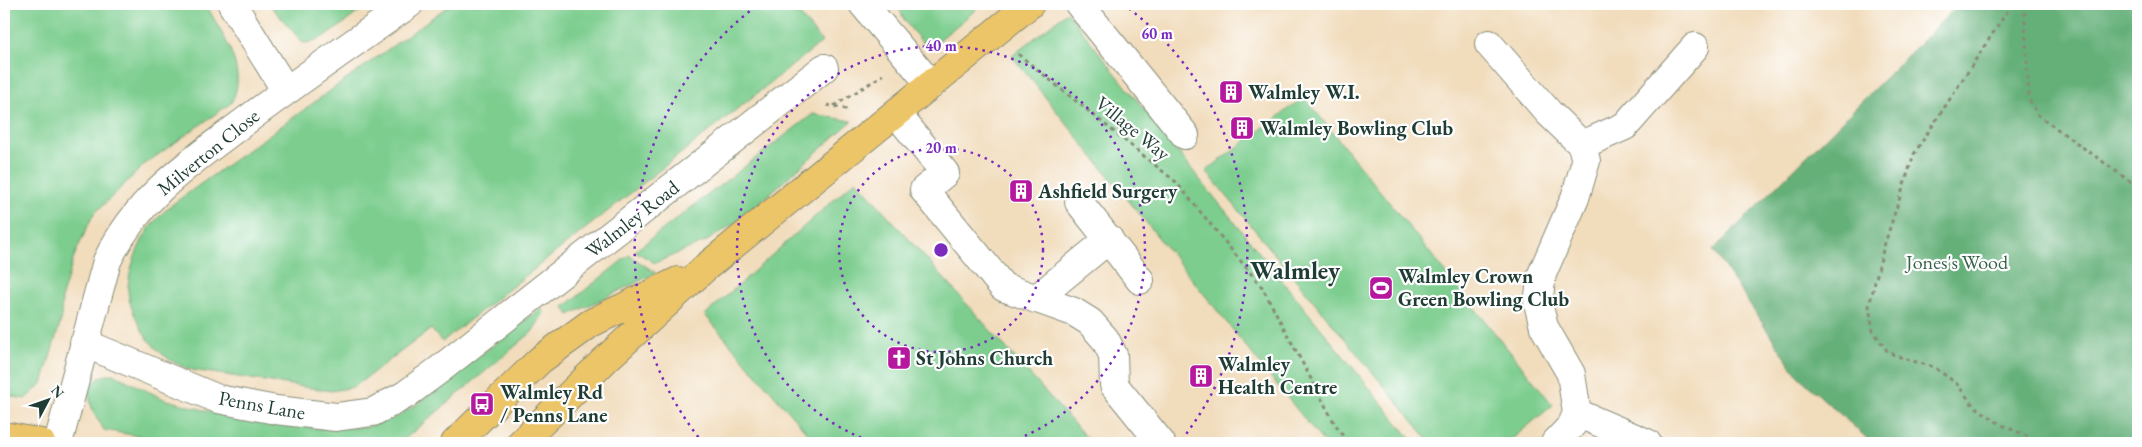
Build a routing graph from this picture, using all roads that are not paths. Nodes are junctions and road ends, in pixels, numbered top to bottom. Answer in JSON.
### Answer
{"nodes":[{"id":1,"x":232,"y":4,"type":"edge"},
{"id":2,"x":409,"y":4,"type":"edge"},
{"id":3,"x":863,"y":4,"type":"edge"},
{"id":4,"x":1030,"y":4,"type":"edge"},
{"id":5,"x":1079,"y":4,"type":"edge"},
{"id":6,"x":1489,"y":44,"type":"dead end"},
{"id":7,"x":1695,"y":47,"type":"dead end"},
{"id":8,"x":824,"y":68,"type":"dead end"},
{"id":9,"x":931,"y":85,"type":"junction"},
{"id":10,"x":286,"y":91,"type":"junction"},
{"id":11,"x":893,"y":115,"type":"junction"},
{"id":12,"x":1185,"y":135,"type":"dead end"},
{"id":13,"x":1582,"y":145,"type":"junction"},
{"id":14,"x":1079,"y":202,"type":"dead end"},
{"id":15,"x":1109,"y":239,"type":"junction"},
{"id":16,"x":706,"y":267,"type":"junction"},
{"id":17,"x":1140,"y":280,"type":"dead end"},
{"id":18,"x":1036,"y":299,"type":"junction"},
{"id":19,"x":84,"y":343,"type":"junction"},
{"id":20,"x":439,"y":370,"type":"joint"},
{"id":21,"x":1577,"y":413,"type":"junction"},
{"id":22,"x":4,"y":436,"type":"edge"},
{"id":23,"x":42,"y":443,"type":"edge"},
{"id":24,"x":58,"y":443,"type":"edge"},
{"id":25,"x":456,"y":443,"type":"edge"},
{"id":26,"x":520,"y":443,"type":"edge"},
{"id":27,"x":1161,"y":443,"type":"edge"},
{"id":28,"x":1555,"y":443,"type":"edge"},
{"id":29,"x":1647,"y":443,"type":"edge"}],
"edges":[{"from":1,"to":10,"type":"street"},
{"from":2,"to":10,"type":"street","name":"Milverton Close"},
{"from":3,"to":9,"type":"street"},
{"from":4,"to":9,"type":"main road"},
{"from":5,"to":12,"type":"street"},
{"from":6,"to":13,"type":"street"},
{"from":7,"to":13,"type":"street"},
{"from":8,"to":20,"type":"street","name":"Walmley Road"},
{"from":9,"to":11,"type":"main road"},
{"from":10,"to":19,"type":"street","name":"Milverton Close"},
{"from":11,"to":16,"type":"main road"},
{"from":11,"to":18,"type":"street"},
{"from":13,"to":21,"type":"street"},
{"from":14,"to":15,"type":"street"},
{"from":15,"to":17,"type":"street"},
{"from":15,"to":18,"type":"street"},
{"from":16,"to":25,"type":"main road"},
{"from":16,"to":26,"type":"main road"},
{"from":18,"to":27,"type":"street"},
{"from":19,"to":20,"type":"street","name":"Penns Lane"},
{"from":19,"to":24,"type":"street","name":"Milverton Close"},
{"from":21,"to":28,"type":"street"},
{"from":21,"to":29,"type":"street"},
{"from":22,"to":23,"type":"main road"}]}
